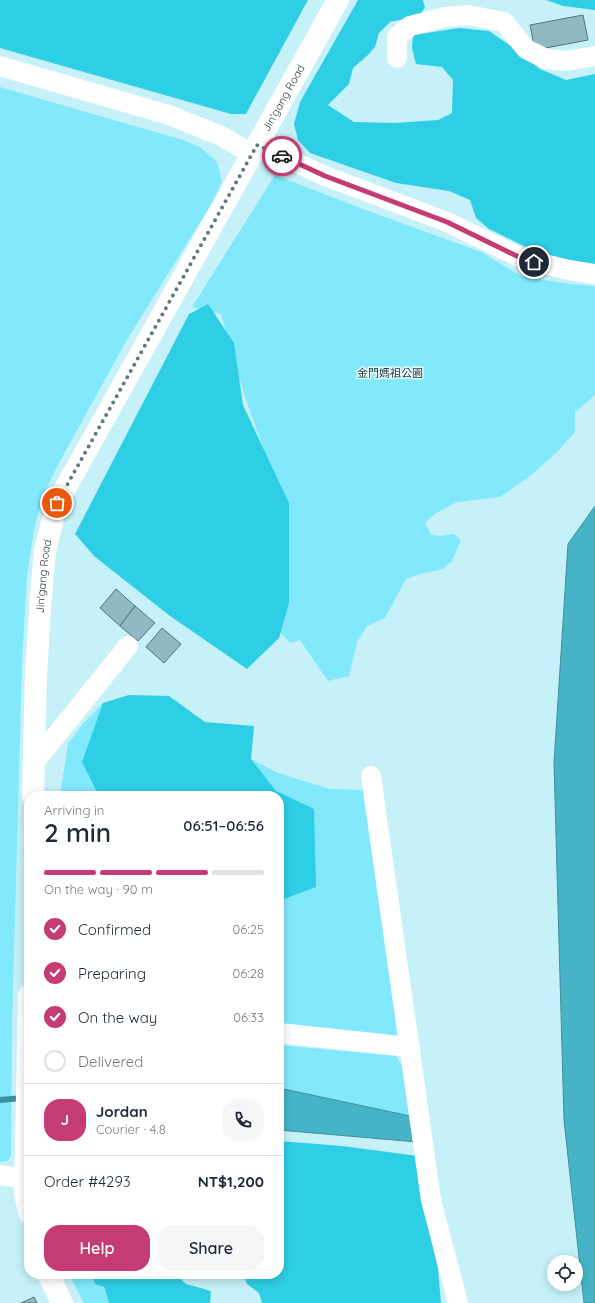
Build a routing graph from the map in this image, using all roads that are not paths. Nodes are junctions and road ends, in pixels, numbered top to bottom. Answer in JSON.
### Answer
{"nodes":[{"id":1,"x":338,"y":0,"type":"edge"},
{"id":2,"x":442,"y":8,"type":"edge"},
{"id":3,"x":595,"y":56,"type":"edge"},
{"id":4,"x":397,"y":58,"type":"dead end"},
{"id":5,"x":0,"y":66,"type":"edge"},
{"id":6,"x":255,"y":149,"type":"junction"},
{"id":7,"x":595,"y":274,"type":"edge"},
{"id":8,"x":128,"y":646,"type":"dead end"},
{"id":9,"x":34,"y":763,"type":"junction"},
{"id":10,"x":371,"y":776,"type":"dead end"},
{"id":11,"x":33,"y":791,"type":"edge"},
{"id":12,"x":284,"y":1034,"type":"edge"},
{"id":13,"x":410,"y":1047,"type":"junction"},
{"id":14,"x":0,"y":1176,"type":"edge"},
{"id":15,"x":24,"y":1179,"type":"edge"},
{"id":16,"x":50,"y":1279,"type":"edge"},
{"id":17,"x":62,"y":1303,"type":"edge"},
{"id":18,"x":458,"y":1303,"type":"edge"}],
"edges":[{"from":1,"to":6,"type":"main road","name":"Jin'gang Road"},
{"from":2,"to":3,"type":"street"},
{"from":2,"to":4,"type":"street"},
{"from":5,"to":6,"type":"street"},
{"from":6,"to":7,"type":"street"},
{"from":6,"to":9,"type":"main road","name":"Jin'gang Road"},
{"from":8,"to":9,"type":"street"},
{"from":9,"to":11,"type":"main road","name":"Jin'gang Road"},
{"from":10,"to":13,"type":"street"},
{"from":12,"to":13,"type":"street"},
{"from":13,"to":18,"type":"street"},
{"from":14,"to":15,"type":"street"},
{"from":16,"to":17,"type":"main road"}]}
